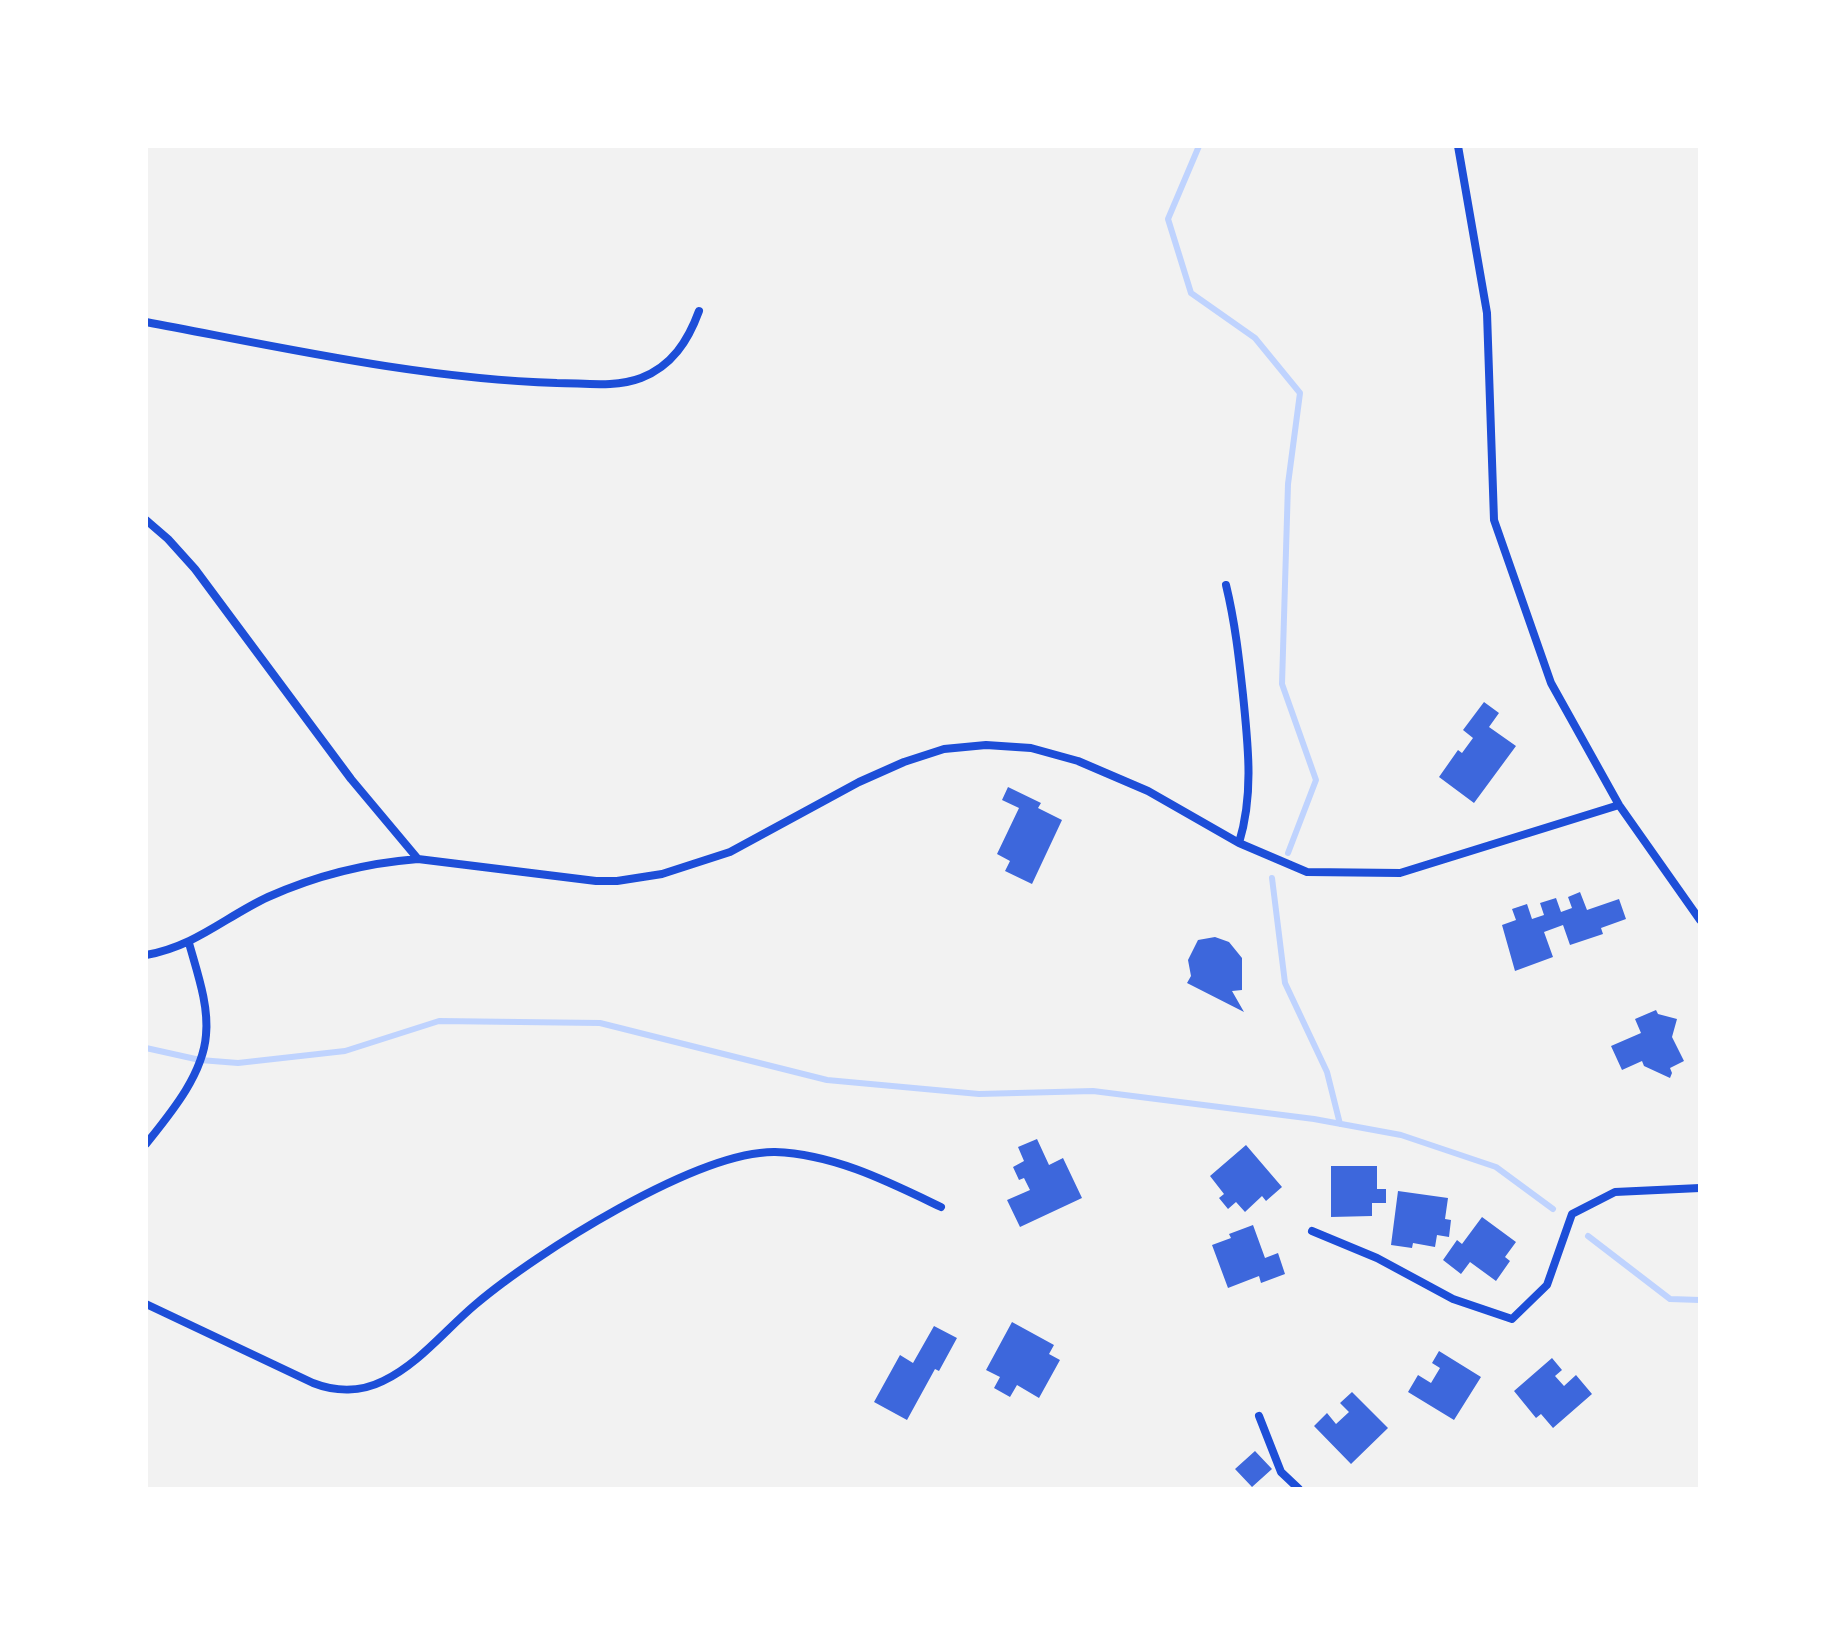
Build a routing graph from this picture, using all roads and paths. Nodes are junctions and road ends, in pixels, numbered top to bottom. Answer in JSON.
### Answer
{"nodes":[{"id":1,"x":1458,"y":146,"type":"edge"},
{"id":2,"x":699,"y":311,"type":"dead end"},
{"id":3,"x":146,"y":322,"type":"edge"},
{"id":4,"x":146,"y":520,"type":"edge"},
{"id":5,"x":1226,"y":585,"type":"dead end"},
{"id":6,"x":1619,"y":805,"type":"junction"},
{"id":7,"x":1239,"y":843,"type":"junction"},
{"id":8,"x":418,"y":859,"type":"junction"},
{"id":9,"x":1700,"y":920,"type":"edge"},
{"id":10,"x":189,"y":943,"type":"junction"},
{"id":11,"x":146,"y":955,"type":"edge"},
{"id":12,"x":146,"y":1144,"type":"edge"},
{"id":13,"x":1700,"y":1188,"type":"edge"},
{"id":14,"x":941,"y":1207,"type":"dead end"},
{"id":15,"x":1312,"y":1231,"type":"dead end"},
{"id":16,"x":146,"y":1304,"type":"edge"},
{"id":17,"x":1259,"y":1416,"type":"dead end"},
{"id":18,"x":1299,"y":1489,"type":"edge"}],
"edges":[{"from":1,"to":6,"type":"street"},
{"from":2,"to":3,"type":"street"},
{"from":4,"to":8,"type":"street"},
{"from":5,"to":7,"type":"street"},
{"from":6,"to":7,"type":"street"},
{"from":6,"to":9,"type":"street"},
{"from":7,"to":8,"type":"street"},
{"from":8,"to":10,"type":"street"},
{"from":10,"to":11,"type":"street"},
{"from":10,"to":12,"type":"street"},
{"from":13,"to":15,"type":"street"},
{"from":14,"to":16,"type":"street"},
{"from":17,"to":18,"type":"street"}]}
